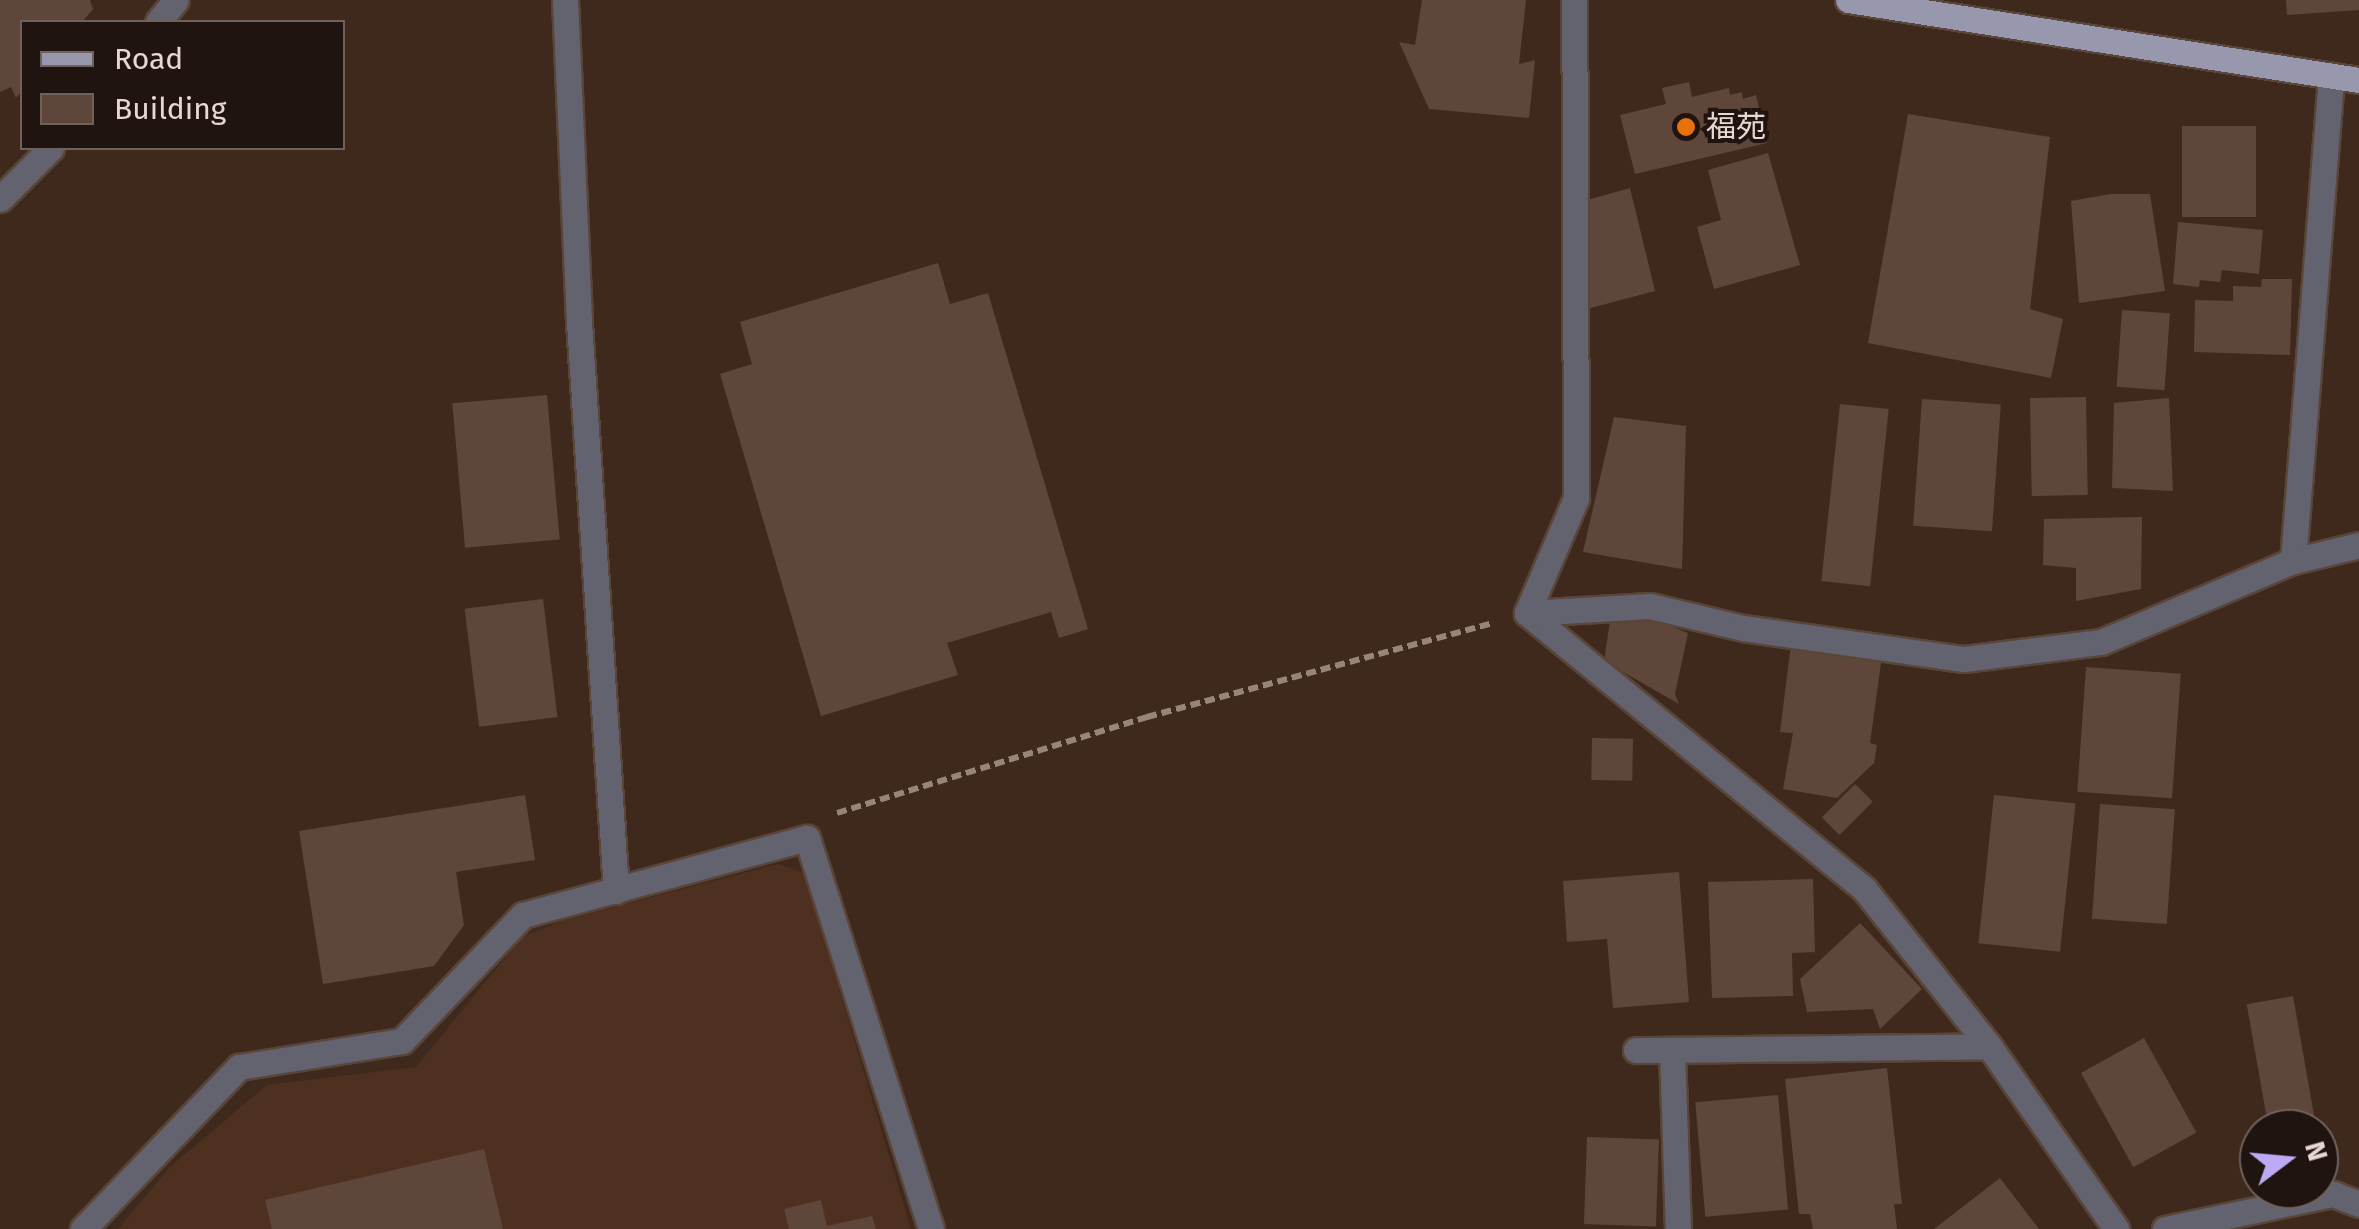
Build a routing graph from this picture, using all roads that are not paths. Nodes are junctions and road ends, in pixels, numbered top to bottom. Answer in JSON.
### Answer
{"nodes":[{"id":1,"x":176,"y":0,"type":"edge"},
{"id":2,"x":564,"y":0,"type":"edge"},
{"id":3,"x":1574,"y":0,"type":"edge"},
{"id":4,"x":1848,"y":0,"type":"edge"},
{"id":5,"x":160,"y":20,"type":"edge"},
{"id":6,"x":2331,"y":76,"type":"junction"},
{"id":7,"x":2359,"y":80,"type":"edge"},
{"id":8,"x":49,"y":150,"type":"edge"},
{"id":9,"x":0,"y":199,"type":"edge"},
{"id":10,"x":2359,"y":544,"type":"edge"},
{"id":11,"x":2293,"y":561,"type":"junction"},
{"id":12,"x":1527,"y":614,"type":"junction"},
{"id":13,"x":616,"y":891,"type":"junction"},
{"id":14,"x":1989,"y":1046,"type":"junction"},
{"id":15,"x":1636,"y":1050,"type":"dead end"},
{"id":16,"x":1672,"y":1050,"type":"junction"},
{"id":17,"x":2359,"y":1204,"type":"edge"},
{"id":18,"x":2106,"y":1225,"type":"edge"},
{"id":19,"x":83,"y":1229,"type":"edge"},
{"id":20,"x":931,"y":1229,"type":"edge"},
{"id":21,"x":1678,"y":1229,"type":"edge"},
{"id":22,"x":2166,"y":1229,"type":"edge"}],
"edges":[{"from":1,"to":5,"type":"street"},
{"from":2,"to":13,"type":"street"},
{"from":3,"to":12,"type":"street"},
{"from":4,"to":6,"type":"main road"},
{"from":6,"to":7,"type":"main road"},
{"from":6,"to":11,"type":"street"},
{"from":8,"to":9,"type":"street"},
{"from":10,"to":11,"type":"street"},
{"from":11,"to":12,"type":"street"},
{"from":12,"to":14,"type":"street"},
{"from":13,"to":19,"type":"street"},
{"from":13,"to":20,"type":"street"},
{"from":14,"to":16,"type":"street"},
{"from":14,"to":18,"type":"street"},
{"from":15,"to":16,"type":"street"},
{"from":16,"to":21,"type":"street"},
{"from":17,"to":22,"type":"street"}]}
